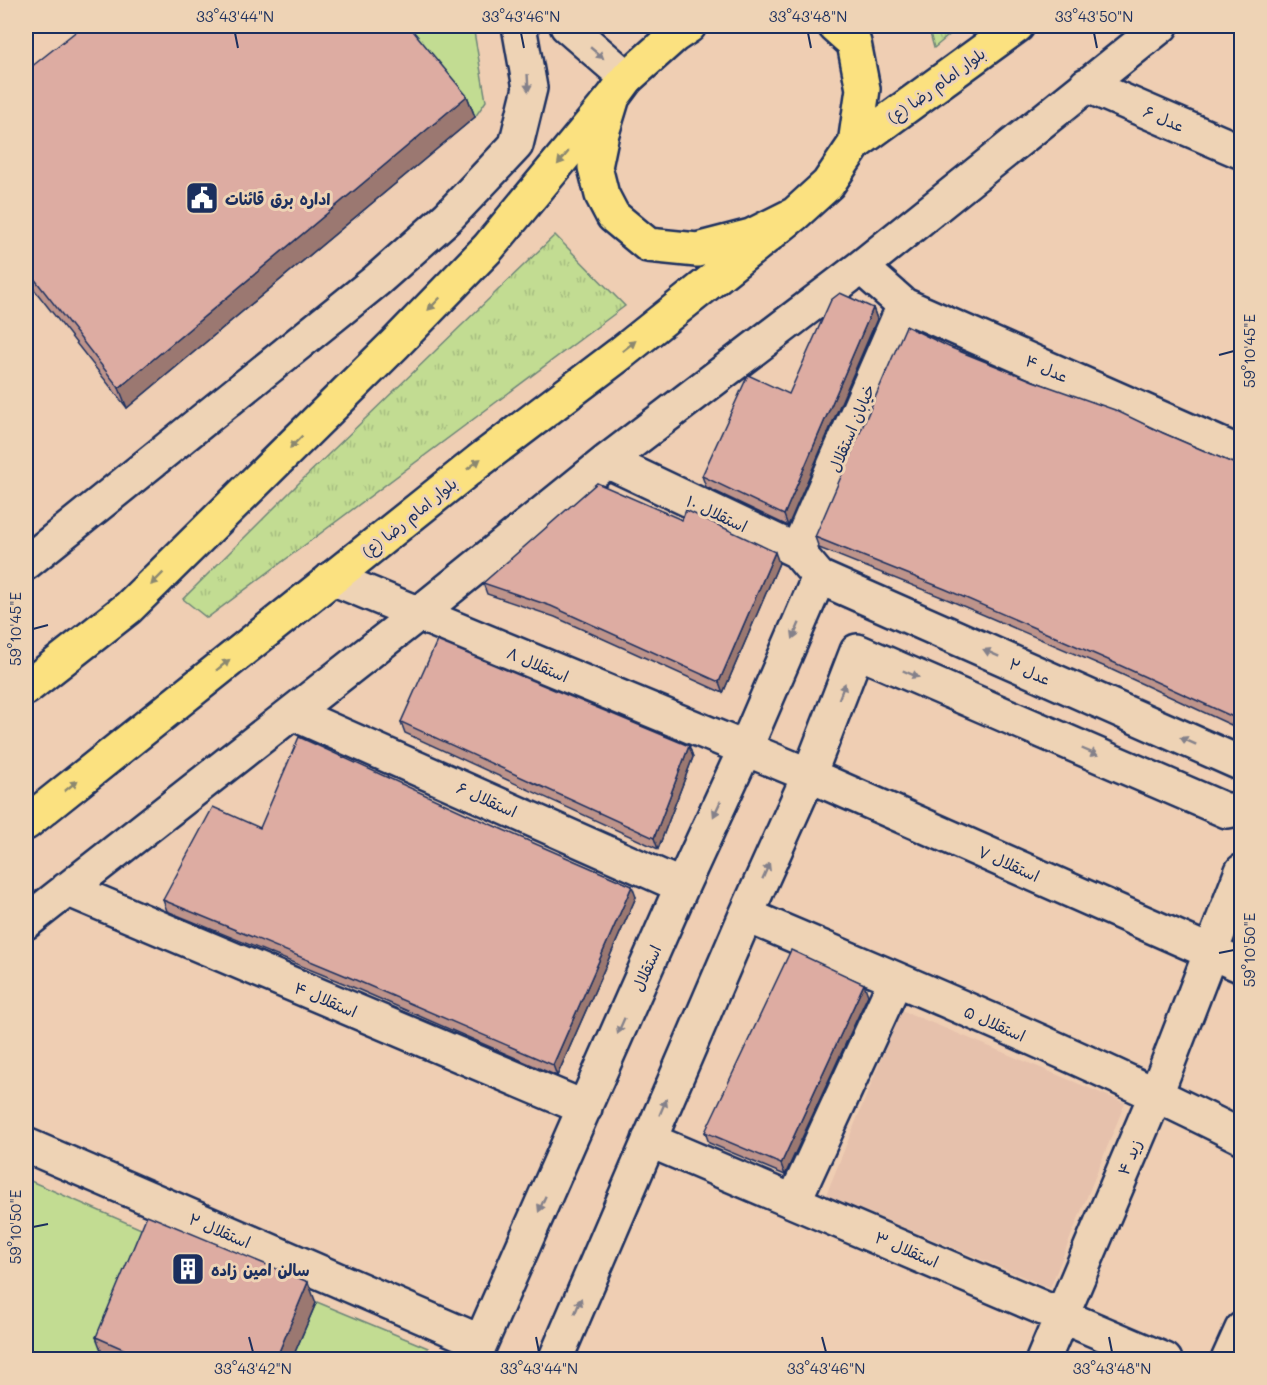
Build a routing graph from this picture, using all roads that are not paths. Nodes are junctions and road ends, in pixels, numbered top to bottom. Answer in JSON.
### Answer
{"nodes":[{"id":1,"x":519,"y":26,"type":"edge"},
{"id":2,"x":567,"y":26,"type":"edge"},
{"id":3,"x":689,"y":26,"type":"edge"},
{"id":4,"x":836,"y":26,"type":"edge"},
{"id":5,"x":1017,"y":26,"type":"edge"},
{"id":6,"x":1161,"y":26,"type":"edge"},
{"id":7,"x":1086,"y":85,"type":"junction"},
{"id":8,"x":620,"y":88,"type":"junction"},
{"id":9,"x":855,"y":144,"type":"junction"},
{"id":10,"x":1242,"y":152,"type":"edge"},
{"id":11,"x":795,"y":214,"type":"junction"},
{"id":12,"x":861,"y":267,"type":"junction"},
{"id":13,"x":904,"y":305,"type":"junction"},
{"id":14,"x":1242,"y":454,"type":"edge"},
{"id":15,"x":607,"y":461,"type":"junction"},
{"id":16,"x":797,"y":551,"type":"junction"},
{"id":17,"x":26,"y":563,"type":"edge"},
{"id":18,"x":819,"y":577,"type":"junction"},
{"id":19,"x":332,"y":578,"type":"junction"},
{"id":20,"x":418,"y":614,"type":"junction"},
{"id":21,"x":26,"y":688,"type":"edge"},
{"id":22,"x":291,"y":713,"type":"junction"},
{"id":23,"x":745,"y":749,"type":"junction"},
{"id":24,"x":1242,"y":764,"type":"edge"},
{"id":25,"x":809,"y":775,"type":"junction"},
{"id":26,"x":1242,"y":808,"type":"edge"},
{"id":27,"x":26,"y":823,"type":"edge"},
{"id":28,"x":1242,"y":871,"type":"edge"},
{"id":29,"x":682,"y":886,"type":"junction"},
{"id":30,"x":67,"y":890,"type":"junction"},
{"id":31,"x":1235,"y":908,"type":"edge"},
{"id":32,"x":746,"y":915,"type":"junction"},
{"id":33,"x":26,"y":922,"type":"edge"},
{"id":34,"x":1209,"y":952,"type":"junction"},
{"id":35,"x":1242,"y":966,"type":"edge"},
{"id":36,"x":896,"y":979,"type":"junction"},
{"id":37,"x":1156,"y":1094,"type":"junction"},
{"id":38,"x":585,"y":1108,"type":"junction"},
{"id":39,"x":1242,"y":1137,"type":"edge"},
{"id":40,"x":649,"y":1140,"type":"junction"},
{"id":41,"x":26,"y":1145,"type":"edge"},
{"id":42,"x":794,"y":1201,"type":"junction"},
{"id":43,"x":1062,"y":1315,"type":"junction"},
{"id":44,"x":1242,"y":1329,"type":"edge"},
{"id":45,"x":477,"y":1351,"type":"edge"},
{"id":46,"x":555,"y":1359,"type":"edge"},
{"id":47,"x":1043,"y":1359,"type":"edge"},
{"id":48,"x":1165,"y":1359,"type":"edge"},
{"id":49,"x":1228,"y":1359,"type":"edge"}],
"edges":[{"from":1,"to":17,"type":"street","one_way":true},
{"from":2,"to":8,"type":"street","one_way":true},
{"from":3,"to":8,"type":"main road"},
{"from":4,"to":9,"type":"main road"},
{"from":5,"to":9,"type":"main road","name":"بلوار امام رضا (ع)"},
{"from":6,"to":7,"type":"street"},
{"from":7,"to":10,"type":"street","name":"عدل ۶"},
{"from":7,"to":12,"type":"street"},
{"from":8,"to":11,"type":"main road"},
{"from":8,"to":21,"type":"main road","one_way":true},
{"from":9,"to":11,"type":"main road"},
{"from":19,"to":11,"type":"main road","name":"بلوار امام رضا (ع)","one_way":true},
{"from":12,"to":13,"type":"street","name":"عدل ۴"},
{"from":12,"to":15,"type":"street"},
{"from":13,"to":14,"type":"street","name":"عدل ۴"},
{"from":13,"to":16,"type":"street","name":"خیابان استقلال"},
{"from":15,"to":16,"type":"street","name":"استقلال ۱۰"},
{"from":15,"to":20,"type":"street"},
{"from":16,"to":18,"type":"street","name":"استقلال ۱۰"},
{"from":18,"to":23,"type":"street","name":"استقلال","one_way":true},
{"from":24,"to":18,"type":"street","name":"عدل ۲","one_way":true},
{"from":19,"to":20,"type":"street","name":"استقلال ۸"},
{"from":27,"to":19,"type":"main road","name":"بلوار امام رضا (ع)","one_way":true},
{"from":20,"to":22,"type":"street"},
{"from":20,"to":23,"type":"street","name":"استقلال ۸"},
{"from":22,"to":29,"type":"street","name":"استقلال ۶"},
{"from":22,"to":30,"type":"street"},
{"from":23,"to":25,"type":"street","name":"استقلال ۸"},
{"from":23,"to":29,"type":"street","name":"استقلال","one_way":true},
{"from":25,"to":26,"type":"street","one_way":true},
{"from":32,"to":25,"type":"street","one_way":true},
{"from":25,"to":34,"type":"street","name":"استقلال ۷"},
{"from":28,"to":31,"type":"street","name":"زید ۴"},
{"from":29,"to":38,"type":"street","name":"استقلال","one_way":true},
{"from":30,"to":33,"type":"street"},
{"from":30,"to":38,"type":"street","name":"استقلال ۴"},
{"from":31,"to":34,"type":"street","name":"زید ۴"},
{"from":32,"to":36,"type":"street","name":"استقلال ۵"},
{"from":40,"to":32,"type":"street","one_way":true},
{"from":34,"to":35,"type":"street","name":"استقلال ۷"},
{"from":34,"to":37,"type":"street","name":"زید ۴"},
{"from":36,"to":37,"type":"street","name":"استقلال ۵"},
{"from":36,"to":42,"type":"street"},
{"from":37,"to":39,"type":"street","name":"استقلال ۵"},
{"from":37,"to":43,"type":"street","name":"زید ۴"},
{"from":38,"to":45,"type":"street","name":"استقلال","one_way":true},
{"from":40,"to":42,"type":"street","name":"استقلال ۳"},
{"from":46,"to":40,"type":"street","one_way":true},
{"from":41,"to":45,"type":"street","name":"استقلال ۲"},
{"from":42,"to":43,"type":"street","name":"استقلال ۳"},
{"from":43,"to":47,"type":"street","name":"زید ۴"},
{"from":43,"to":48,"type":"street","name":"استقلال ۳"},
{"from":44,"to":49,"type":"street"}]}
